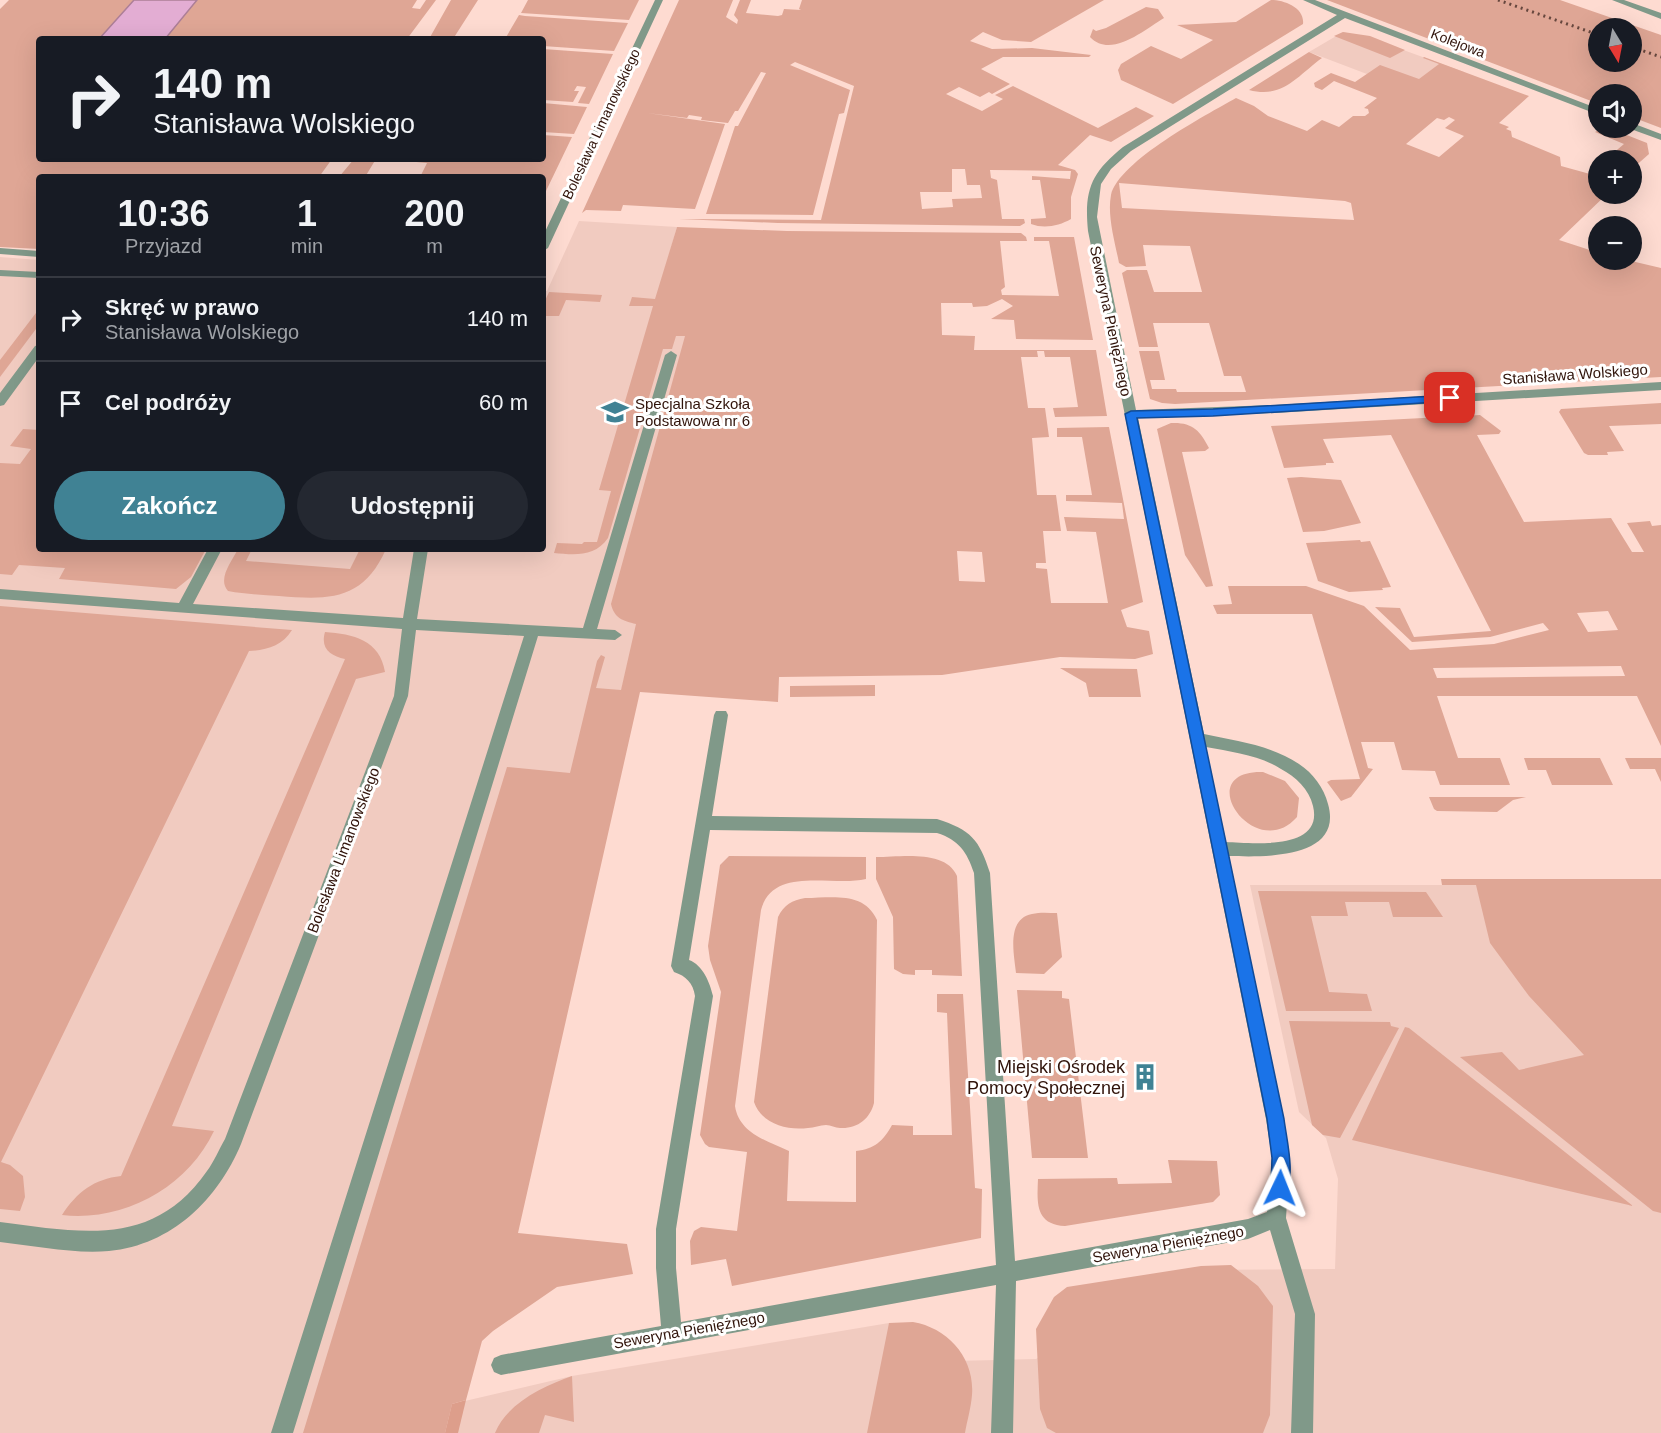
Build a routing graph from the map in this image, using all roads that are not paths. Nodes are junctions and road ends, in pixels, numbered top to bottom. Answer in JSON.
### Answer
{"nodes":[{"id":1,"x":659,"y":0,"type":"edge"},
{"id":2,"x":1307,"y":0,"type":"edge"},
{"id":3,"x":1616,"y":0,"type":"edge"},
{"id":4,"x":1344,"y":14,"type":"junction"},
{"id":5,"x":1661,"y":16,"type":"edge"},
{"id":6,"x":1588,"y":108,"type":"edge"},
{"id":7,"x":1642,"y":130,"type":"edge"},
{"id":8,"x":1661,"y":137,"type":"edge"},
{"id":9,"x":546,"y":242,"type":"edge"},
{"id":10,"x":0,"y":251,"type":"edge"},
{"id":11,"x":36,"y":254,"type":"edge"},
{"id":12,"x":0,"y":273,"type":"edge"},
{"id":13,"x":36,"y":275,"type":"edge"},
{"id":14,"x":36,"y":353,"type":"edge"},
{"id":15,"x":671,"y":355,"type":"dead end"},
{"id":16,"x":1661,"y":386,"type":"edge"},
{"id":17,"x":0,"y":402,"type":"edge"},
{"id":18,"x":1131,"y":414,"type":"junction"},
{"id":19,"x":213,"y":552,"type":"edge"},
{"id":20,"x":420,"y":552,"type":"edge"},
{"id":21,"x":0,"y":594,"type":"edge"},
{"id":22,"x":183,"y":609,"type":"junction"},
{"id":23,"x":410,"y":622,"type":"junction"},
{"id":24,"x":533,"y":630,"type":"junction"},
{"id":25,"x":589,"y":633,"type":"junction"},
{"id":26,"x":615,"y":634,"type":"dead end"},
{"id":27,"x":722,"y":716,"type":"dead end"},
{"id":28,"x":1198,"y":739,"type":"junction"},
{"id":29,"x":702,"y":823,"type":"junction"},
{"id":30,"x":1220,"y":849,"type":"junction"},
{"id":31,"x":1276,"y":1218,"type":"junction"},
{"id":32,"x":0,"y":1232,"type":"edge"},
{"id":33,"x":1007,"y":1273,"type":"junction"},
{"id":34,"x":672,"y":1332,"type":"junction"},
{"id":35,"x":501,"y":1365,"type":"dead end"},
{"id":36,"x":282,"y":1433,"type":"edge"},
{"id":37,"x":1002,"y":1433,"type":"edge"},
{"id":38,"x":1302,"y":1433,"type":"edge"}],
"edges":[{"from":1,"to":9,"type":"street","name":"Bolesława Limanowskiego"},
{"from":2,"to":4,"type":"street","name":"Kolejowa"},
{"from":3,"to":5,"type":"street"},
{"from":4,"to":6,"type":"street","name":"Kolejowa"},
{"from":4,"to":18,"type":"street","name":"Seweryna Pieniężnego"},
{"from":7,"to":8,"type":"street"},
{"from":10,"to":11,"type":"street"},
{"from":12,"to":13,"type":"street"},
{"from":14,"to":17,"type":"street"},
{"from":15,"to":25,"type":"street"},
{"from":16,"to":18,"type":"street","name":"Stanisława Wolskiego"},
{"from":18,"to":28,"type":"street","name":"Seweryna Pieniężnego"},
{"from":19,"to":22,"type":"street"},
{"from":20,"to":23,"type":"street","name":"Bolesława Limanowskiego"},
{"from":21,"to":22,"type":"street"},
{"from":22,"to":23,"type":"street"},
{"from":23,"to":24,"type":"street"},
{"from":23,"to":32,"type":"street","name":"Bolesława Limanowskiego"},
{"from":24,"to":25,"type":"street"},
{"from":24,"to":36,"type":"street"},
{"from":25,"to":26,"type":"street"},
{"from":27,"to":29,"type":"street"},
{"from":28,"to":30,"type":"street","name":"Seweryna Pieniężnego"},
{"from":28,"to":30,"type":"street"},
{"from":29,"to":33,"type":"street"},
{"from":29,"to":34,"type":"street"},
{"from":30,"to":31,"type":"street","name":"Seweryna Pieniężnego"},
{"from":31,"to":33,"type":"street","name":"Seweryna Pieniężnego"},
{"from":31,"to":38,"type":"street"},
{"from":33,"to":34,"type":"street","name":"Seweryna Pieniężnego"},
{"from":33,"to":37,"type":"street"},
{"from":34,"to":35,"type":"street","name":"Seweryna Pieniężnego"}]}
